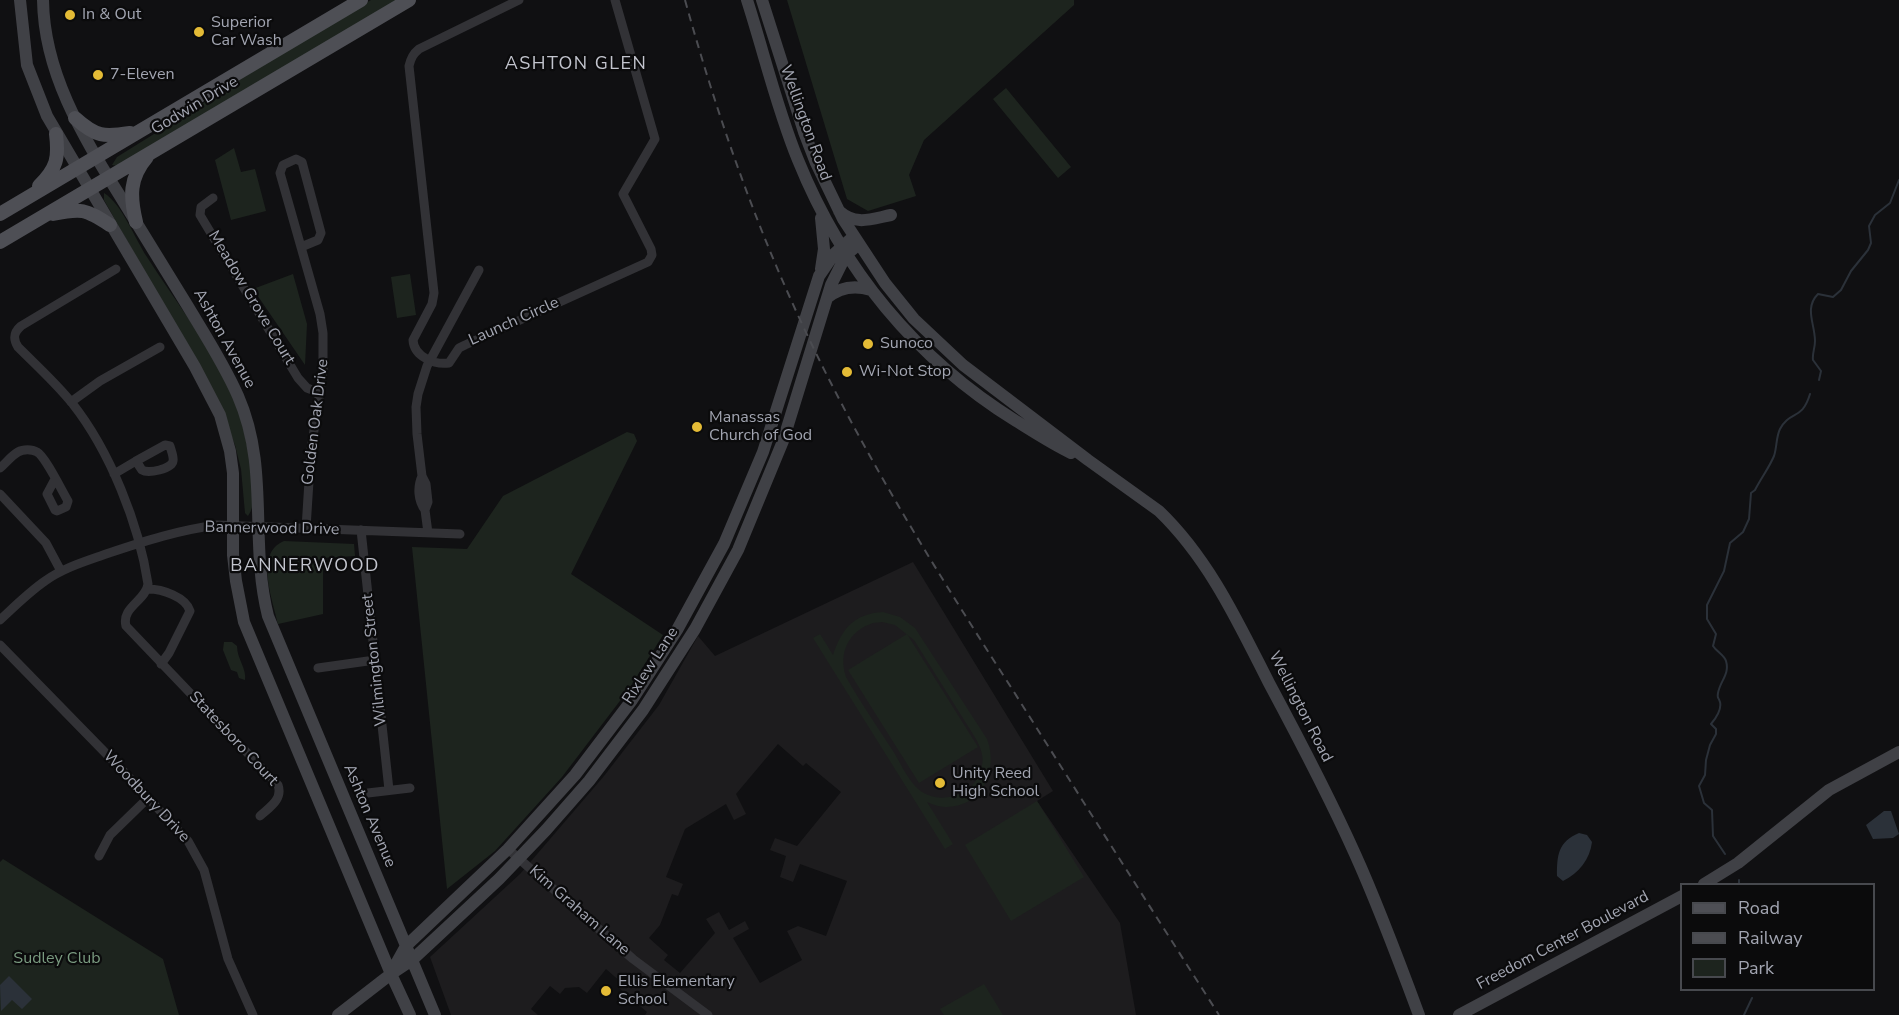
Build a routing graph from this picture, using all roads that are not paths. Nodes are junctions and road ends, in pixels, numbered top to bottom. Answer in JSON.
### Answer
{"nodes":[{"id":1,"x":20,"y":0,"type":"edge"},
{"id":2,"x":43,"y":0,"type":"edge"},
{"id":3,"x":361,"y":0,"type":"edge"},
{"id":4,"x":408,"y":0,"type":"edge"},
{"id":5,"x":519,"y":0,"type":"edge"},
{"id":6,"x":615,"y":0,"type":"edge"},
{"id":7,"x":747,"y":0,"type":"edge"},
{"id":8,"x":762,"y":0,"type":"edge"},
{"id":9,"x":75,"y":118,"type":"junction"},
{"id":10,"x":138,"y":132,"type":"junction"},
{"id":11,"x":56,"y":134,"type":"junction"},
{"id":12,"x":155,"y":149,"type":"junction"},
{"id":13,"x":96,"y":157,"type":"junction"},
{"id":14,"x":77,"y":168,"type":"junction"},
{"id":15,"x":108,"y":177,"type":"junction"},
{"id":16,"x":89,"y":188,"type":"junction"},
{"id":17,"x":213,"y":198,"type":"dead end"},
{"id":18,"x":26,"y":199,"type":"junction"},
{"id":19,"x":816,"y":200,"type":"junction"},
{"id":20,"x":838,"y":210,"type":"junction"},
{"id":21,"x":0,"y":214,"type":"edge"},
{"id":22,"x":891,"y":215,"type":"dead end"},
{"id":23,"x":36,"y":220,"type":"junction"},
{"id":24,"x":136,"y":222,"type":"junction"},
{"id":25,"x":110,"y":225,"type":"junction"},
{"id":26,"x":856,"y":241,"type":"junction"},
{"id":27,"x":0,"y":242,"type":"edge"},
{"id":28,"x":301,"y":247,"type":"junction"},
{"id":29,"x":844,"y":251,"type":"junction"},
{"id":30,"x":116,"y":269,"type":"dead end"},
{"id":31,"x":479,"y":270,"type":"dead end"},
{"id":32,"x":819,"y":276,"type":"junction"},
{"id":33,"x":871,"y":291,"type":"junction"},
{"id":34,"x":827,"y":298,"type":"junction"},
{"id":35,"x":160,"y":347,"type":"dead end"},
{"id":36,"x":430,"y":361,"type":"junction"},
{"id":37,"x":320,"y":393,"type":"junction"},
{"id":38,"x":71,"y":402,"type":"junction"},
{"id":39,"x":1088,"y":460,"type":"junction"},
{"id":40,"x":136,"y":461,"type":"dead end"},
{"id":41,"x":0,"y":468,"type":"edge"},
{"id":42,"x":114,"y":474,"type":"junction"},
{"id":43,"x":422,"y":476,"type":"junction"},
{"id":44,"x":55,"y":478,"type":"dead end"},
{"id":45,"x":0,"y":494,"type":"edge"},
{"id":46,"x":426,"y":510,"type":"junction"},
{"id":47,"x":233,"y":526,"type":"junction"},
{"id":48,"x":258,"y":527,"type":"junction"},
{"id":49,"x":306,"y":528,"type":"junction"},
{"id":50,"x":361,"y":530,"type":"junction"},
{"id":51,"x":428,"y":533,"type":"junction"},
{"id":52,"x":460,"y":534,"type":"dead end"},
{"id":53,"x":138,"y":543,"type":"junction"},
{"id":54,"x":61,"y":571,"type":"junction"},
{"id":55,"x":148,"y":589,"type":"junction"},
{"id":56,"x":0,"y":620,"type":"edge"},
{"id":57,"x":0,"y":645,"type":"edge"},
{"id":58,"x":375,"y":660,"type":"junction"},
{"id":59,"x":161,"y":664,"type":"junction"},
{"id":60,"x":318,"y":668,"type":"dead end"},
{"id":61,"x":1899,"y":752,"type":"edge"},
{"id":62,"x":410,"y":788,"type":"dead end"},
{"id":63,"x":389,"y":790,"type":"junction"},
{"id":64,"x":368,"y":793,"type":"dead end"},
{"id":65,"x":148,"y":798,"type":"junction"},
{"id":66,"x":260,"y":816,"type":"dead end"},
{"id":67,"x":508,"y":849,"type":"junction"},
{"id":68,"x":99,"y":856,"type":"dead end"},
{"id":69,"x":519,"y":859,"type":"junction"},
{"id":70,"x":1707,"y":883,"type":"edge"},
{"id":71,"x":1680,"y":897,"type":"edge"},
{"id":72,"x":406,"y":946,"type":"junction"},
{"id":73,"x":412,"y":960,"type":"junction"},
{"id":74,"x":391,"y":974,"type":"junction"},
{"id":75,"x":253,"y":1015,"type":"edge"},
{"id":76,"x":338,"y":1015,"type":"edge"},
{"id":77,"x":410,"y":1015,"type":"edge"},
{"id":78,"x":435,"y":1015,"type":"edge"},
{"id":79,"x":708,"y":1015,"type":"edge"},
{"id":80,"x":1419,"y":1015,"type":"edge"},
{"id":81,"x":1459,"y":1015,"type":"edge"}],
"edges":[{"from":1,"to":11,"type":"main road"},
{"from":2,"to":9,"type":"main road","name":"Ashton Avenue"},
{"from":3,"to":10,"type":"main road","name":"Godwin Drive"},
{"from":4,"to":12,"type":"main road","name":"Godwin Drive"},
{"from":5,"to":36,"type":"street"},
{"from":6,"to":36,"type":"street","name":"Launch Circle"},
{"from":7,"to":19,"type":"main road","name":"Wellington Road"},
{"from":8,"to":20,"type":"main road","name":"Wellington Road"},
{"from":9,"to":10,"type":"main road"},
{"from":9,"to":13,"type":"main road","name":"Ashton Avenue"},
{"from":10,"to":13,"type":"main road","name":"Godwin Drive"},
{"from":11,"to":14,"type":"main road"},
{"from":11,"to":18,"type":"main road"},
{"from":12,"to":15,"type":"main road","name":"Godwin Drive"},
{"from":12,"to":24,"type":"main road"},
{"from":13,"to":14,"type":"main road","name":"Godwin Drive"},
{"from":13,"to":15,"type":"main road","name":"Ashton Avenue"},
{"from":14,"to":16,"type":"main road"},
{"from":14,"to":18,"type":"main road","name":"Godwin Drive"},
{"from":15,"to":16,"type":"main road","name":"Godwin Drive"},
{"from":15,"to":24,"type":"main road","name":"Ashton Avenue"},
{"from":16,"to":23,"type":"main road","name":"Godwin Drive"},
{"from":16,"to":25,"type":"main road"},
{"from":17,"to":37,"type":"street","name":"Meadow Grove Court"},
{"from":18,"to":21,"type":"main road","name":"Godwin Drive"},
{"from":19,"to":29,"type":"main road","name":"Wellington Road"},
{"from":19,"to":32,"type":"main road"},
{"from":20,"to":22,"type":"main road"},
{"from":20,"to":26,"type":"main road","name":"Wellington Road"},
{"from":23,"to":25,"type":"main road"},
{"from":23,"to":27,"type":"main road","name":"Godwin Drive"},
{"from":24,"to":48,"type":"main road","name":"Ashton Avenue"},
{"from":25,"to":47,"type":"main road"},
{"from":26,"to":29,"type":"main road","name":"Rixlew Lane"},
{"from":26,"to":39,"type":"main road","name":"Wellington Road"},
{"from":28,"to":28,"type":"street","name":"Golden Oak Drive"},
{"from":28,"to":37,"type":"street","name":"Golden Oak Drive"},
{"from":29,"to":32,"type":"main road","name":"Rixlew Lane"},
{"from":29,"to":33,"type":"main road","name":"Wellington Road"},
{"from":29,"to":34,"type":"main road","name":"Rixlew Lane"},
{"from":30,"to":38,"type":"street"},
{"from":31,"to":36,"type":"street"},
{"from":32,"to":67,"type":"main road","name":"Rixlew Lane"},
{"from":33,"to":34,"type":"main road"},
{"from":33,"to":39,"type":"main road","name":"Wellington Road"},
{"from":34,"to":69,"type":"main road","name":"Rixlew Lane"},
{"from":35,"to":38,"type":"street"},
{"from":36,"to":43,"type":"street"},
{"from":37,"to":49,"type":"street","name":"Golden Oak Drive"},
{"from":38,"to":42,"type":"street"},
{"from":39,"to":80,"type":"main road","name":"Wellington Road"},
{"from":40,"to":42,"type":"street"},
{"from":41,"to":44,"type":"street"},
{"from":42,"to":53,"type":"street"},
{"from":43,"to":46,"type":"street"},
{"from":43,"to":46,"type":"street"},
{"from":45,"to":54,"type":"street"},
{"from":46,"to":51,"type":"street"},
{"from":47,"to":48,"type":"street","name":"Bannerwood Drive"},
{"from":47,"to":53,"type":"street","name":"Bannerwood Drive"},
{"from":47,"to":74,"type":"main road"},
{"from":48,"to":49,"type":"street","name":"Bannerwood Drive"},
{"from":48,"to":72,"type":"main road","name":"Ashton Avenue"},
{"from":49,"to":50,"type":"street","name":"Bannerwood Drive"},
{"from":50,"to":51,"type":"street","name":"Bannerwood Drive"},
{"from":50,"to":58,"type":"street","name":"Wilmington Street"},
{"from":51,"to":52,"type":"street","name":"Bannerwood Drive"},
{"from":53,"to":54,"type":"street","name":"Bannerwood Drive"},
{"from":53,"to":55,"type":"street"},
{"from":54,"to":56,"type":"street","name":"Bannerwood Drive"},
{"from":55,"to":59,"type":"street","name":"Statesboro Court"},
{"from":55,"to":59,"type":"street"},
{"from":57,"to":65,"type":"street","name":"Woodbury Drive"},
{"from":58,"to":60,"type":"street"},
{"from":58,"to":63,"type":"street","name":"Wilmington Street"},
{"from":59,"to":66,"type":"street","name":"Statesboro Court"},
{"from":61,"to":70,"type":"main road"},
{"from":62,"to":63,"type":"street"},
{"from":63,"to":64,"type":"street"},
{"from":65,"to":68,"type":"street"},
{"from":65,"to":75,"type":"street","name":"Woodbury Drive"},
{"from":67,"to":69,"type":"street","name":"Kim Graham Lane"},
{"from":67,"to":72,"type":"main road","name":"Rixlew Lane"},
{"from":69,"to":73,"type":"main road","name":"Rixlew Lane"},
{"from":69,"to":79,"type":"street","name":"Kim Graham Lane"},
{"from":71,"to":81,"type":"main road","name":"Freedom Center Boulevard"},
{"from":72,"to":73,"type":"main road","name":"Ashton Avenue"},
{"from":72,"to":74,"type":"main road","name":"Rixlew Lane"},
{"from":73,"to":74,"type":"main road","name":"Rixlew Lane"},
{"from":73,"to":78,"type":"main road","name":"Ashton Avenue"},
{"from":74,"to":76,"type":"main road","name":"Rixlew Lane"},
{"from":74,"to":77,"type":"main road"}]}
